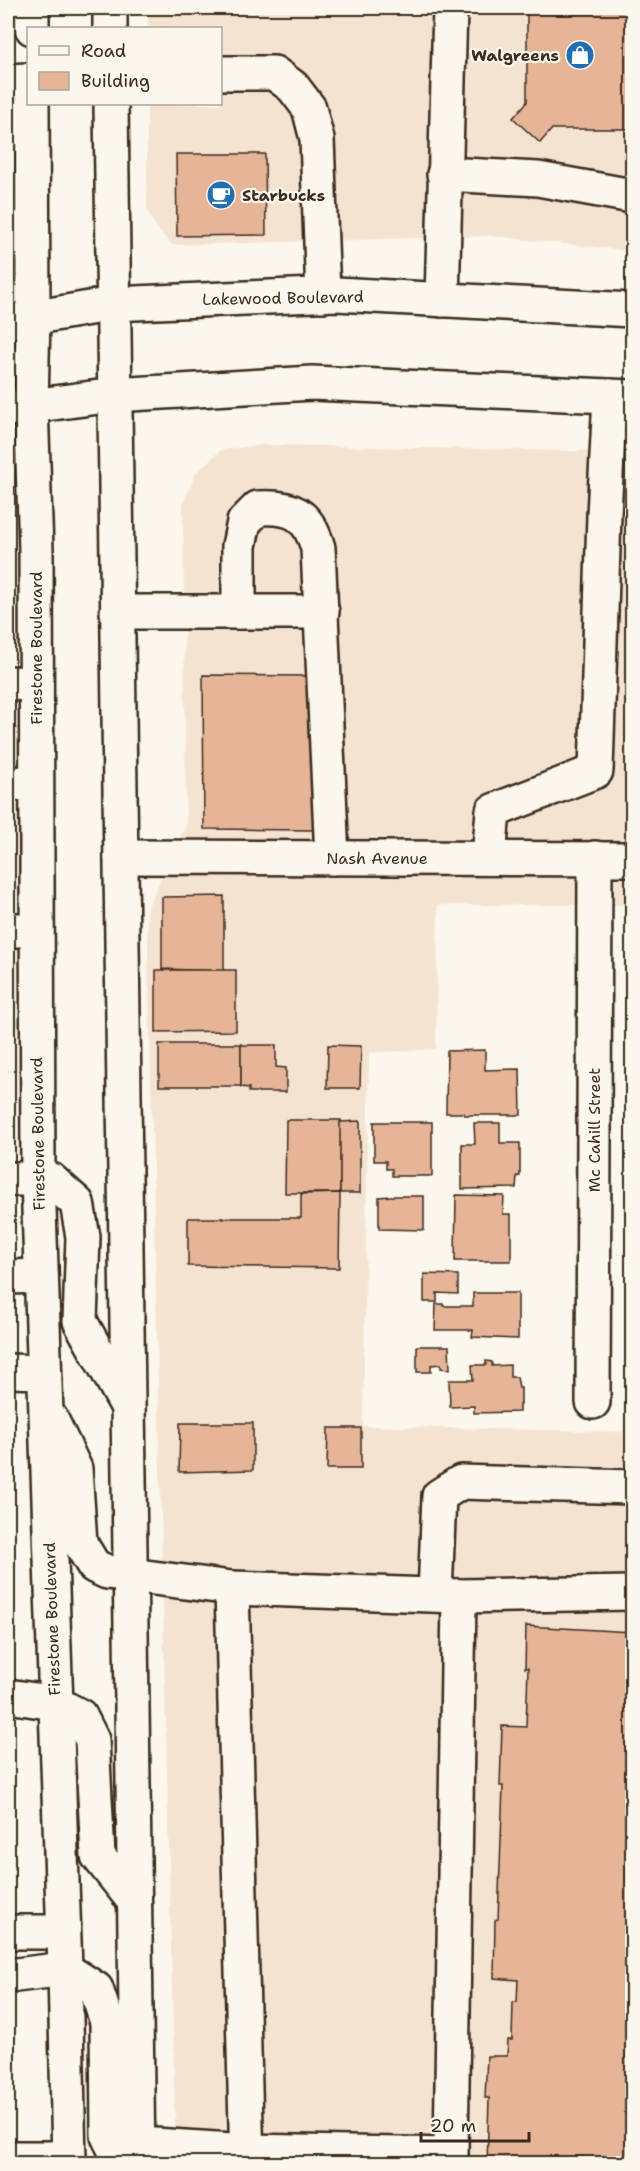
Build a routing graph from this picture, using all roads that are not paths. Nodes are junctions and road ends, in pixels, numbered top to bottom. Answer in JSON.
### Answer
{"nodes":[{"id":1,"x":110,"y":8,"type":"edge"},
{"id":2,"x":450,"y":8,"type":"edge"},
{"id":3,"x":110,"y":27,"type":"edge"},
{"id":4,"x":222,"y":73,"type":"edge"},
{"id":5,"x":27,"y":80,"type":"edge"},
{"id":6,"x":8,"y":81,"type":"edge"},
{"id":7,"x":32,"y":105,"type":"edge"},
{"id":8,"x":111,"y":105,"type":"edge"},
{"id":9,"x":444,"y":174,"type":"junction"},
{"id":10,"x":633,"y":196,"type":"edge"},
{"id":11,"x":323,"y":295,"type":"junction"},
{"id":12,"x":442,"y":300,"type":"junction"},
{"id":13,"x":113,"y":304,"type":"junction"},
{"id":14,"x":633,"y":310,"type":"edge"},
{"id":15,"x":20,"y":319,"type":"edge"},
{"id":16,"x":114,"y":394,"type":"junction"},
{"id":17,"x":621,"y":397,"type":"edge"},
{"id":18,"x":19,"y":407,"type":"edge"},
{"id":19,"x":117,"y":612,"type":"junction"},
{"id":20,"x":239,"y":612,"type":"junction"},
{"id":21,"x":322,"y":612,"type":"junction"},
{"id":22,"x":22,"y":683,"type":"edge"},
{"id":23,"x":22,"y":784,"type":"edge"},
{"id":24,"x":121,"y":857,"type":"junction"},
{"id":25,"x":332,"y":858,"type":"junction"},
{"id":26,"x":489,"y":858,"type":"junction"},
{"id":27,"x":595,"y":858,"type":"junction"},
{"id":28,"x":633,"y":859,"type":"edge"},
{"id":29,"x":22,"y":930,"type":"edge"},
{"id":30,"x":23,"y":1179,"type":"edge"},
{"id":31,"x":41,"y":1276,"type":"junction"},
{"id":32,"x":8,"y":1277,"type":"edge"},
{"id":33,"x":8,"y":1371,"type":"edge"},
{"id":34,"x":44,"y":1372,"type":"junction"},
{"id":35,"x":593,"y":1402,"type":"dead end"},
{"id":36,"x":127,"y":1405,"type":"junction"},
{"id":37,"x":45,"y":1407,"type":"junction"},
{"id":38,"x":633,"y":1487,"type":"edge"},
{"id":39,"x":130,"y":1575,"type":"junction"},
{"id":40,"x":232,"y":1588,"type":"junction"},
{"id":41,"x":633,"y":1593,"type":"edge"},
{"id":42,"x":447,"y":1595,"type":"junction"},
{"id":43,"x":8,"y":1696,"type":"edge"},
{"id":44,"x":55,"y":1703,"type":"junction"},
{"id":45,"x":134,"y":1901,"type":"junction"},
{"id":46,"x":8,"y":1932,"type":"edge"},
{"id":47,"x":63,"y":1932,"type":"junction"},
{"id":48,"x":64,"y":1969,"type":"junction"},
{"id":49,"x":8,"y":1976,"type":"edge"},
{"id":50,"x":132,"y":2157,"type":"edge"},
{"id":51,"x":248,"y":2157,"type":"edge"},
{"id":52,"x":8,"y":2158,"type":"edge"},
{"id":53,"x":451,"y":2159,"type":"edge"},
{"id":54,"x":69,"y":2161,"type":"edge"}],
"edges":[{"from":1,"to":3,"type":"main road"},
{"from":2,"to":9,"type":"main road"},
{"from":4,"to":11,"type":"main road"},
{"from":5,"to":6,"type":"main road"},
{"from":7,"to":15,"type":"main road","name":"Firestone Boulevard"},
{"from":8,"to":13,"type":"main road"},
{"from":9,"to":10,"type":"main road"},
{"from":9,"to":12,"type":"main road"},
{"from":11,"to":12,"type":"main road","name":"Lakewood Boulevard"},
{"from":11,"to":13,"type":"main road","name":"Lakewood Boulevard"},
{"from":12,"to":14,"type":"main road","name":"Lakewood Boulevard"},
{"from":13,"to":15,"type":"main road","name":"Lakewood Boulevard"},
{"from":13,"to":16,"type":"main road"},
{"from":15,"to":18,"type":"main road","name":"Firestone Boulevard"},
{"from":16,"to":17,"type":"main road"},
{"from":16,"to":18,"type":"main road"},
{"from":16,"to":19,"type":"main road"},
{"from":17,"to":26,"type":"main road"},
{"from":18,"to":22,"type":"main road","name":"Firestone Boulevard"},
{"from":19,"to":20,"type":"main road"},
{"from":19,"to":24,"type":"main road"},
{"from":20,"to":21,"type":"main road"},
{"from":20,"to":21,"type":"main road"},
{"from":21,"to":25,"type":"main road"},
{"from":22,"to":23,"type":"main road","name":"Firestone Boulevard"},
{"from":23,"to":29,"type":"main road","name":"Firestone Boulevard"},
{"from":24,"to":25,"type":"main road","name":"Nash Avenue"},
{"from":24,"to":36,"type":"main road"},
{"from":25,"to":26,"type":"main road","name":"Nash Avenue"},
{"from":26,"to":27,"type":"main road","name":"Nash Avenue"},
{"from":27,"to":28,"type":"main road","name":"Nash Avenue"},
{"from":27,"to":35,"type":"main road","name":"Mc Cahill Street"},
{"from":29,"to":30,"type":"main road","name":"Firestone Boulevard"},
{"from":30,"to":31,"type":"main road","name":"Firestone Boulevard"},
{"from":30,"to":36,"type":"main road"},
{"from":31,"to":32,"type":"main road"},
{"from":31,"to":34,"type":"main road","name":"Firestone Boulevard"},
{"from":33,"to":34,"type":"main road"},
{"from":34,"to":37,"type":"main road","name":"Firestone Boulevard"},
{"from":36,"to":39,"type":"main road"},
{"from":37,"to":39,"type":"main road"},
{"from":37,"to":44,"type":"main road","name":"Firestone Boulevard"},
{"from":38,"to":42,"type":"main road"},
{"from":39,"to":40,"type":"main road"},
{"from":39,"to":45,"type":"main road"},
{"from":40,"to":42,"type":"main road"},
{"from":40,"to":51,"type":"main road"},
{"from":41,"to":42,"type":"main road"},
{"from":42,"to":53,"type":"main road"},
{"from":43,"to":44,"type":"main road"},
{"from":44,"to":45,"type":"main road"},
{"from":44,"to":47,"type":"main road","name":"Firestone Boulevard"},
{"from":45,"to":50,"type":"main road"},
{"from":46,"to":47,"type":"main road"},
{"from":47,"to":48,"type":"main road","name":"Firestone Boulevard"},
{"from":48,"to":49,"type":"main road"},
{"from":48,"to":50,"type":"main road"},
{"from":48,"to":54,"type":"main road","name":"Firestone Boulevard"},
{"from":50,"to":51,"type":"main road"},
{"from":51,"to":53,"type":"main road"},
{"from":52,"to":54,"type":"main road"}]}
